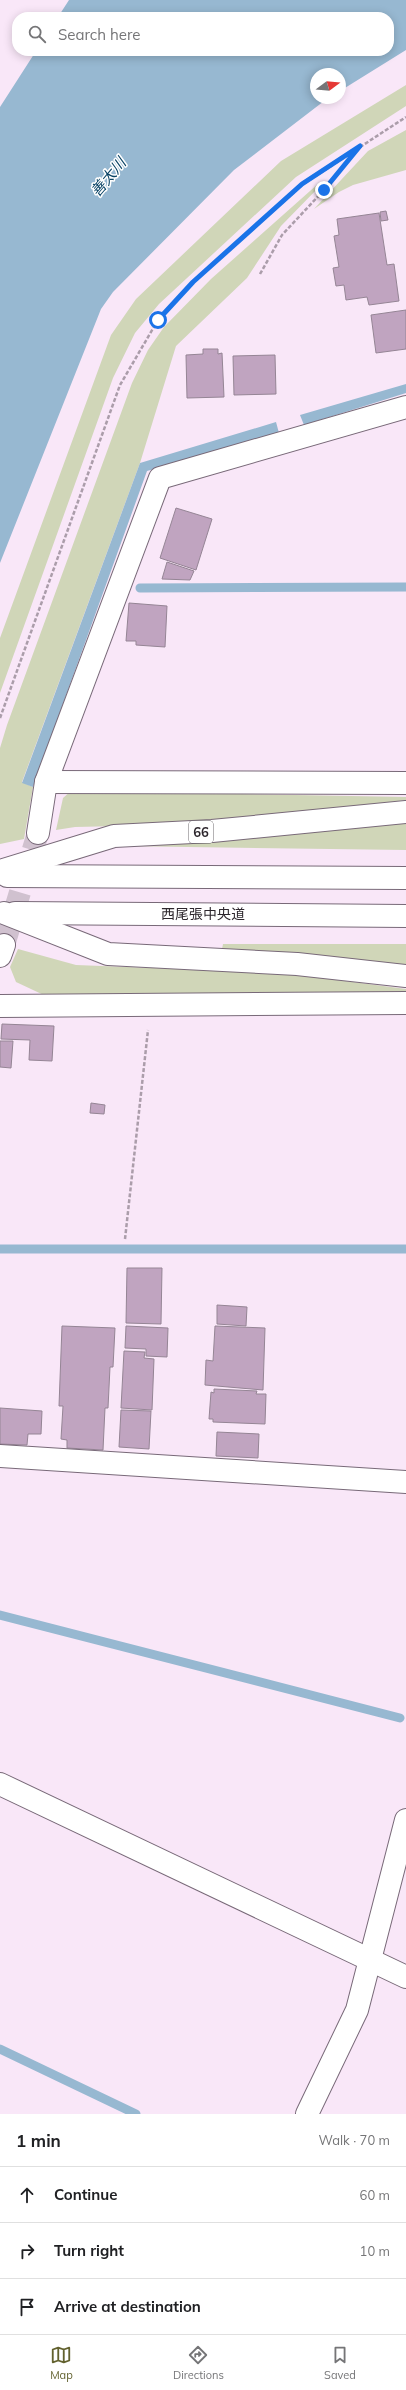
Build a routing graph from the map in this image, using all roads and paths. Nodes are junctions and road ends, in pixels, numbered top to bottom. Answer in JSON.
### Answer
{"nodes":[{"id":1,"x":406,"y":116,"type":"edge"},
{"id":2,"x":360,"y":146,"type":"junction"},
{"id":3,"x":260,"y":274,"type":"dead end"},
{"id":4,"x":406,"y":407,"type":"edge"},
{"id":5,"x":0,"y":718,"type":"edge"},
{"id":6,"x":46,"y":782,"type":"junction"},
{"id":7,"x":406,"y":783,"type":"edge"},
{"id":8,"x":406,"y":812,"type":"edge"},
{"id":9,"x":38,"y":833,"type":"tunnel mouth"},
{"id":10,"x":0,"y":871,"type":"edge"},
{"id":11,"x":0,"y":876,"type":"edge"},
{"id":12,"x":406,"y":878,"type":"edge"},
{"id":13,"x":2,"y":912,"type":"edge"},
{"id":14,"x":406,"y":916,"type":"edge"},
{"id":15,"x":406,"y":976,"type":"edge"},
{"id":16,"x":406,"y":1003,"type":"edge"},
{"id":17,"x":150,"y":1005,"type":"junction"},
{"id":18,"x":0,"y":1006,"type":"edge"},
{"id":19,"x":125,"y":1239,"type":"dead end"},
{"id":20,"x":0,"y":1456,"type":"edge"},
{"id":21,"x":406,"y":1482,"type":"edge"},
{"id":22,"x":0,"y":1784,"type":"edge"},
{"id":23,"x":406,"y":1820,"type":"edge"},
{"id":24,"x":370,"y":1960,"type":"junction"},
{"id":25,"x":406,"y":1977,"type":"edge"},
{"id":26,"x":307,"y":2114,"type":"edge"}],
"edges":[{"from":1,"to":2,"type":"path"},
{"from":2,"to":3,"type":"path"},
{"from":2,"to":5,"type":"path"},
{"from":4,"to":6,"type":"street"},
{"from":6,"to":7,"type":"street"},
{"from":6,"to":9,"type":"street"},
{"from":8,"to":10,"type":"street","number":"66"},
{"from":11,"to":12,"type":"street"},
{"from":13,"to":14,"type":"street","name":"西尾張中央道"},
{"from":13,"to":15,"type":"street"},
{"from":16,"to":17,"type":"street"},
{"from":17,"to":18,"type":"street"},
{"from":17,"to":19,"type":"path"},
{"from":20,"to":21,"type":"street"},
{"from":22,"to":24,"type":"street"},
{"from":23,"to":24,"type":"street"},
{"from":24,"to":25,"type":"street"},
{"from":24,"to":26,"type":"street"}]}
